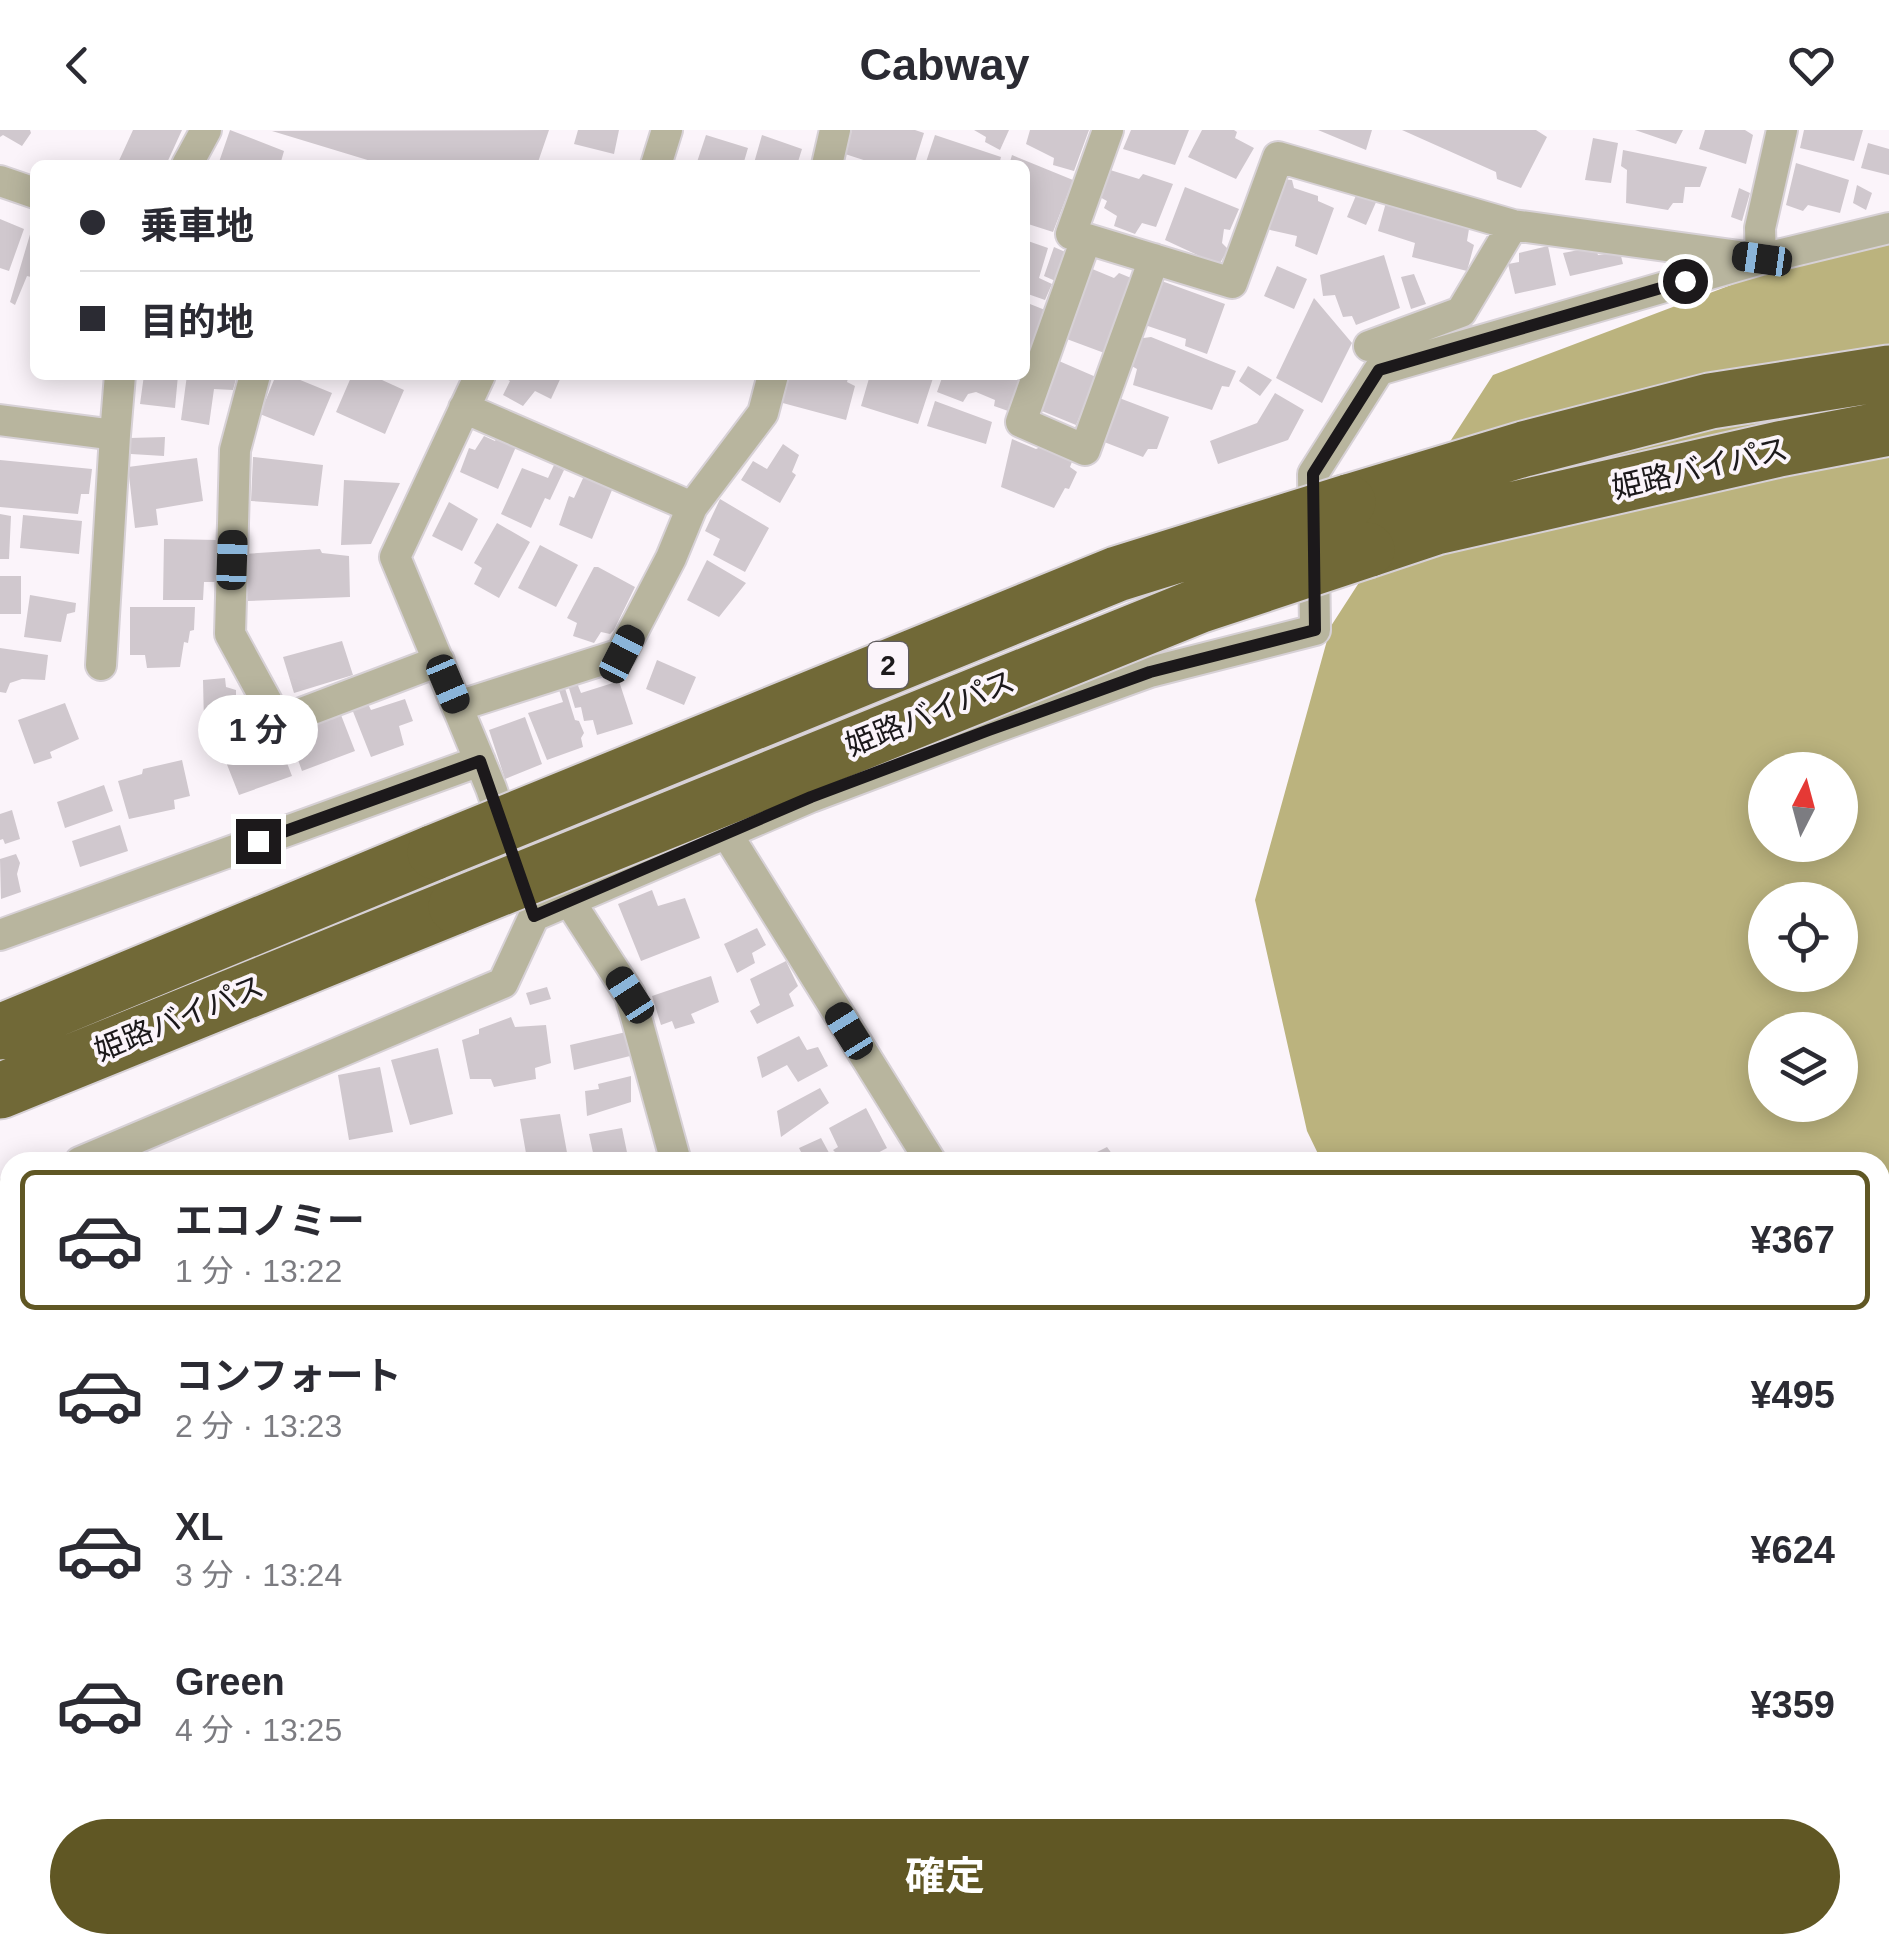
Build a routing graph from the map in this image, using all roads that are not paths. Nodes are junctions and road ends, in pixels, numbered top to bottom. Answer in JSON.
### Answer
{"nodes":[{"id":1,"x":206,"y":130,"type":"edge"},
{"id":2,"x":666,"y":130,"type":"edge"},
{"id":3,"x":835,"y":130,"type":"edge"},
{"id":4,"x":1108,"y":130,"type":"edge"},
{"id":5,"x":1782,"y":130,"type":"edge"},
{"id":6,"x":1282,"y":144,"type":"edge"},
{"id":7,"x":190,"y":160,"type":"edge"},
{"id":8,"x":657,"y":160,"type":"edge"},
{"id":9,"x":828,"y":160,"type":"edge"},
{"id":10,"x":0,"y":181,"type":"edge"},
{"id":11,"x":30,"y":191,"type":"edge"},
{"id":12,"x":1513,"y":224,"type":"junction"},
{"id":13,"x":1889,"y":228,"type":"edge"},
{"id":14,"x":1086,"y":238,"type":"junction"},
{"id":15,"x":1154,"y":259,"type":"junction"},
{"id":16,"x":1762,"y":259,"type":"junction"},
{"id":17,"x":1369,"y":346,"type":"dead end"},
{"id":18,"x":1889,"y":373,"type":"edge"},
{"id":19,"x":120,"y":380,"type":"edge"},
{"id":20,"x":255,"y":380,"type":"edge"},
{"id":21,"x":478,"y":380,"type":"edge"},
{"id":22,"x":772,"y":380,"type":"edge"},
{"id":23,"x":464,"y":408,"type":"junction"},
{"id":24,"x":0,"y":420,"type":"edge"},
{"id":25,"x":1889,"y":428,"type":"edge"},
{"id":26,"x":115,"y":435,"type":"junction"},
{"id":27,"x":1889,"y":464,"type":"edge"},
{"id":28,"x":692,"y":507,"type":"junction"},
{"id":29,"x":1358,"y":526,"type":"junction"},
{"id":30,"x":1436,"y":528,"type":"junction"},
{"id":31,"x":439,"y":661,"type":"junction"},
{"id":32,"x":102,"y":666,"type":"dead end"},
{"id":33,"x":458,"y":706,"type":"junction"},
{"id":34,"x":480,"y":761,"type":"junction"},
{"id":35,"x":727,"y":834,"type":"junction"},
{"id":36,"x":570,"y":902,"type":"junction"},
{"id":37,"x":534,"y":916,"type":"junction"},
{"id":38,"x":0,"y":935,"type":"edge"},
{"id":39,"x":0,"y":1032,"type":"edge"},
{"id":40,"x":0,"y":1091,"type":"edge"},
{"id":41,"x":104,"y":1152,"type":"edge"},
{"id":42,"x":673,"y":1152,"type":"edge"},
{"id":43,"x":925,"y":1152,"type":"edge"}],
"edges":[{"from":1,"to":7,"type":"street"},
{"from":2,"to":8,"type":"street"},
{"from":3,"to":9,"type":"street"},
{"from":4,"to":14,"type":"street"},
{"from":5,"to":16,"type":"street"},
{"from":6,"to":12,"type":"street"},
{"from":6,"to":15,"type":"street"},
{"from":10,"to":11,"type":"street"},
{"from":12,"to":16,"type":"street"},
{"from":12,"to":17,"type":"street"},
{"from":13,"to":16,"type":"street"},
{"from":14,"to":15,"type":"street"},
{"from":14,"to":15,"type":"street"},
{"from":16,"to":35,"type":"street"},
{"from":18,"to":29,"type":"highway","name":"姫路バイパス","number":"2"},
{"from":19,"to":26,"type":"street"},
{"from":20,"to":31,"type":"street"},
{"from":21,"to":23,"type":"street"},
{"from":22,"to":28,"type":"street"},
{"from":23,"to":28,"type":"street"},
{"from":23,"to":31,"type":"street"},
{"from":24,"to":26,"type":"street"},
{"from":25,"to":30,"type":"highway","name":"姫路バイパス","number":"2"},
{"from":26,"to":32,"type":"street"},
{"from":27,"to":30,"type":"highway"},
{"from":28,"to":33,"type":"street"},
{"from":29,"to":30,"type":"highway","name":"姫路バイパス","number":"2"},
{"from":29,"to":39,"type":"highway","name":"姫路バイパス","number":"2","bridge":true},
{"from":29,"to":40,"type":"highway","name":"姫路バイパス","number":"2","bridge":true},
{"from":31,"to":33,"type":"street"},
{"from":33,"to":34,"type":"street"},
{"from":34,"to":37,"type":"street"},
{"from":34,"to":38,"type":"street"},
{"from":35,"to":36,"type":"street"},
{"from":35,"to":43,"type":"street"},
{"from":36,"to":37,"type":"street"},
{"from":36,"to":42,"type":"street"},
{"from":37,"to":41,"type":"street"}]}
